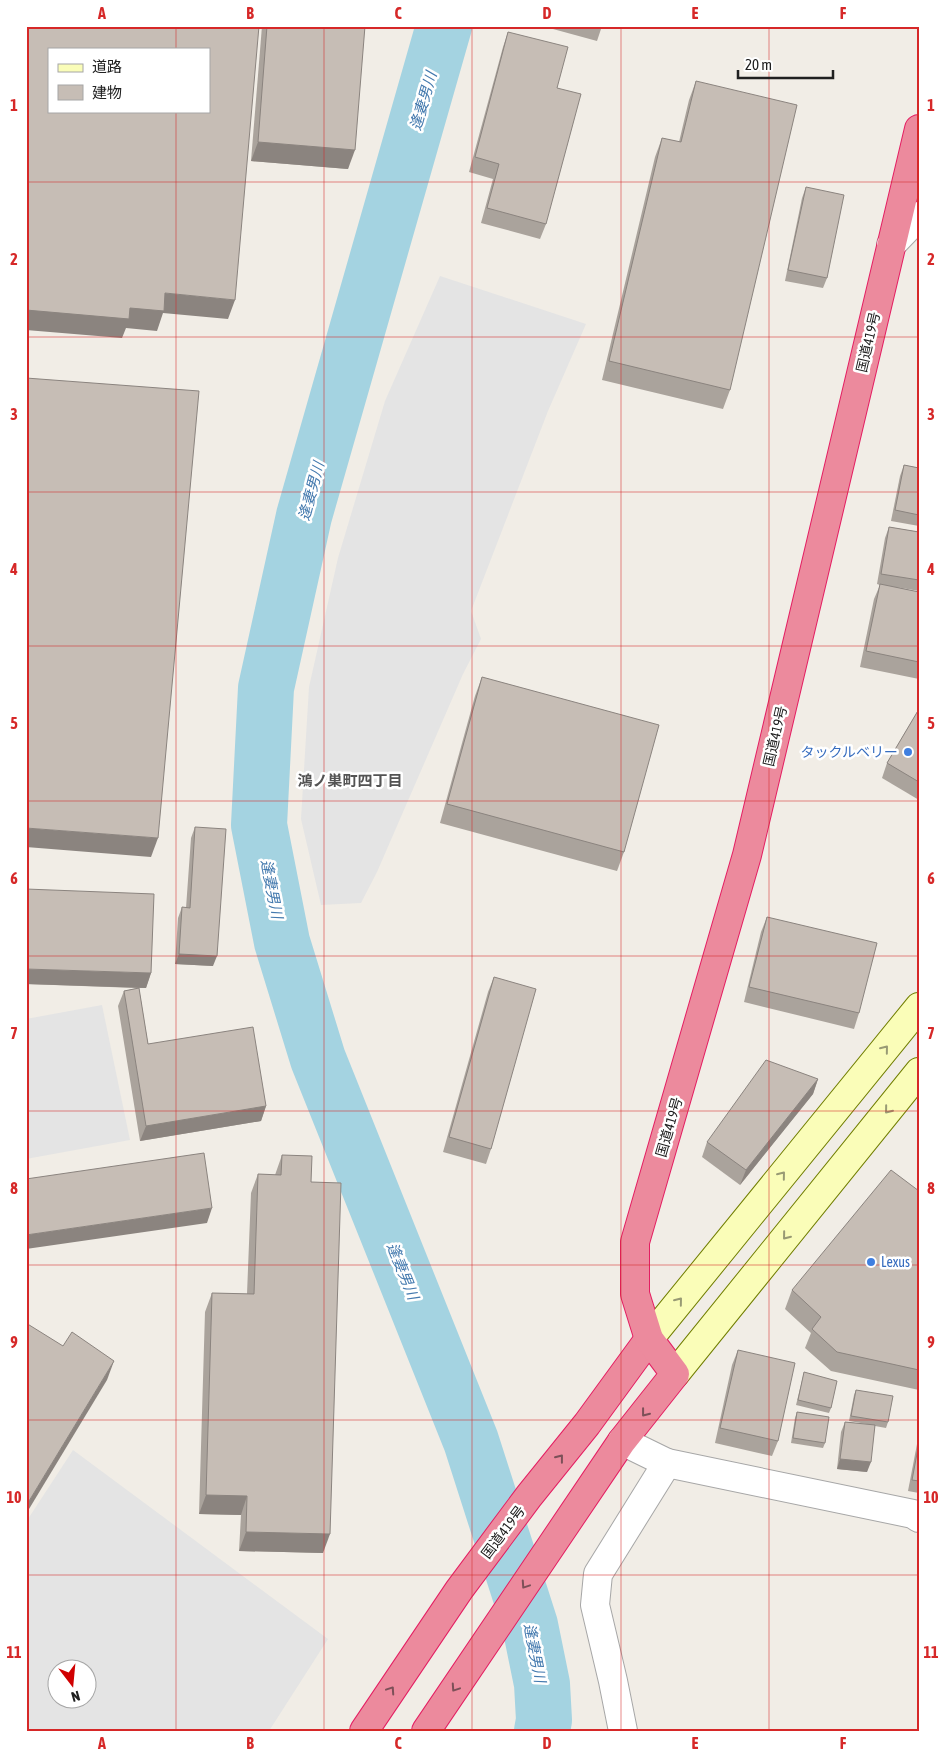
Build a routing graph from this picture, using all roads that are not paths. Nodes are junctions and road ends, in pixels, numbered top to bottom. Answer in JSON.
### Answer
{"nodes":[{"id":1,"x":919,"y":129,"type":"edge"},
{"id":2,"x":919,"y":216,"type":"edge"},
{"id":3,"x":891,"y":245,"type":"junction"},
{"id":4,"x":919,"y":1007,"type":"edge"},
{"id":5,"x":919,"y":1072,"type":"edge"},
{"id":6,"x":649,"y":1339,"type":"junction"},
{"id":7,"x":676,"y":1374,"type":"junction"},
{"id":8,"x":622,"y":1441,"type":"junction"},
{"id":9,"x":667,"y":1463,"type":"junction"},
{"id":10,"x":919,"y":1518,"type":"edge"},
{"id":11,"x":364,"y":1731,"type":"edge"},
{"id":12,"x":426,"y":1731,"type":"edge"},
{"id":13,"x":623,"y":1731,"type":"edge"}],
"edges":[{"from":1,"to":3,"type":"highway","name":"国道419号"},
{"from":2,"to":3,"type":"street"},
{"from":3,"to":6,"type":"highway","name":"国道419号"},
{"from":6,"to":4,"type":"street","one_way":true},
{"from":5,"to":7,"type":"street","one_way":true},
{"from":6,"to":7,"type":"highway","name":"国道419号"},
{"from":11,"to":6,"type":"highway","name":"国道419号","one_way":true},
{"from":7,"to":8,"type":"highway","one_way":true},
{"from":8,"to":9,"type":"street"},
{"from":8,"to":12,"type":"highway","one_way":true},
{"from":9,"to":10,"type":"street"},
{"from":9,"to":13,"type":"street"}]}
